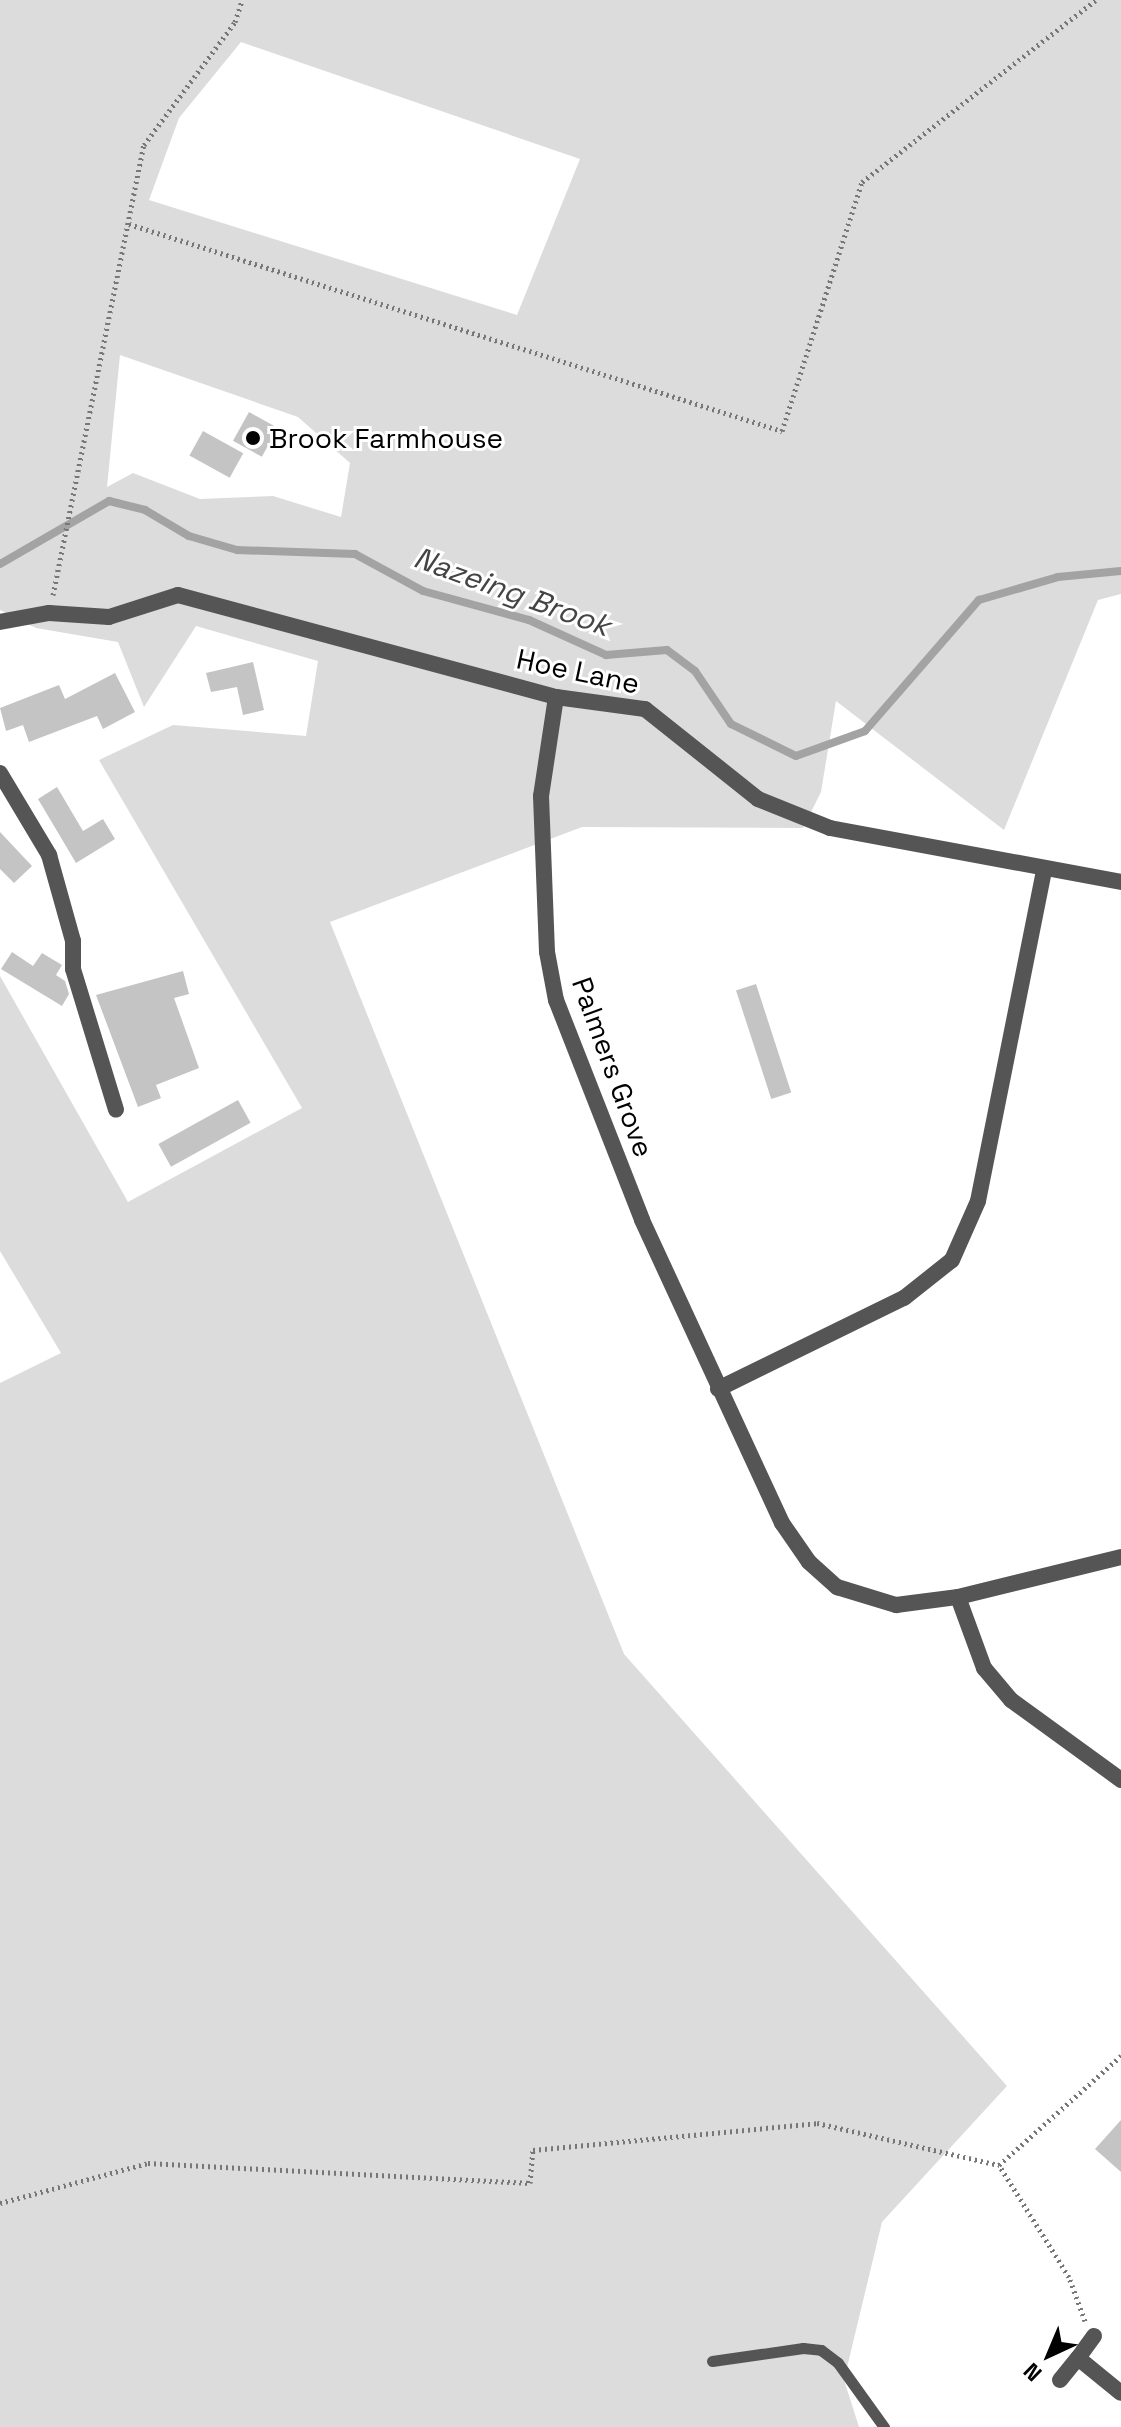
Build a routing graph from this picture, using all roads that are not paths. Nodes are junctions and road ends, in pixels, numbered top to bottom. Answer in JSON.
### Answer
{"nodes":[{"id":1,"x":0,"y":622,"type":"edge"},
{"id":2,"x":556,"y":697,"type":"junction"},
{"id":3,"x":0,"y":773,"type":"edge"},
{"id":4,"x":1044,"y":872,"type":"junction"},
{"id":5,"x":1121,"y":882,"type":"edge"},
{"id":6,"x":116,"y":1110,"type":"dead end"},
{"id":7,"x":718,"y":1389,"type":"junction"},
{"id":8,"x":1121,"y":1557,"type":"edge"},
{"id":9,"x":958,"y":1597,"type":"junction"},
{"id":10,"x":1121,"y":1780,"type":"edge"},
{"id":11,"x":1094,"y":2336,"type":"road end"},
{"id":12,"x":1078,"y":2358,"type":"junction"},
{"id":13,"x":712,"y":2361,"type":"dead end"},
{"id":14,"x":1060,"y":2380,"type":"dead end"},
{"id":15,"x":1121,"y":2393,"type":"edge"},
{"id":16,"x":884,"y":2427,"type":"edge"}],
"edges":[{"from":1,"to":2,"type":"street","name":"Hoe Lane"},
{"from":2,"to":4,"type":"street","name":"Hoe Lane"},
{"from":2,"to":7,"type":"street","name":"Palmers Grove"},
{"from":3,"to":6,"type":"street"},
{"from":4,"to":5,"type":"street","name":"Hoe Lane"},
{"from":4,"to":7,"type":"street"},
{"from":7,"to":9,"type":"street","name":"Palmers Grove"},
{"from":8,"to":9,"type":"street","name":"Palmers Grove"},
{"from":9,"to":10,"type":"street"},
{"from":11,"to":12,"type":"street"},
{"from":12,"to":14,"type":"street"},
{"from":12,"to":15,"type":"street"},
{"from":13,"to":16,"type":"lane"}]}
